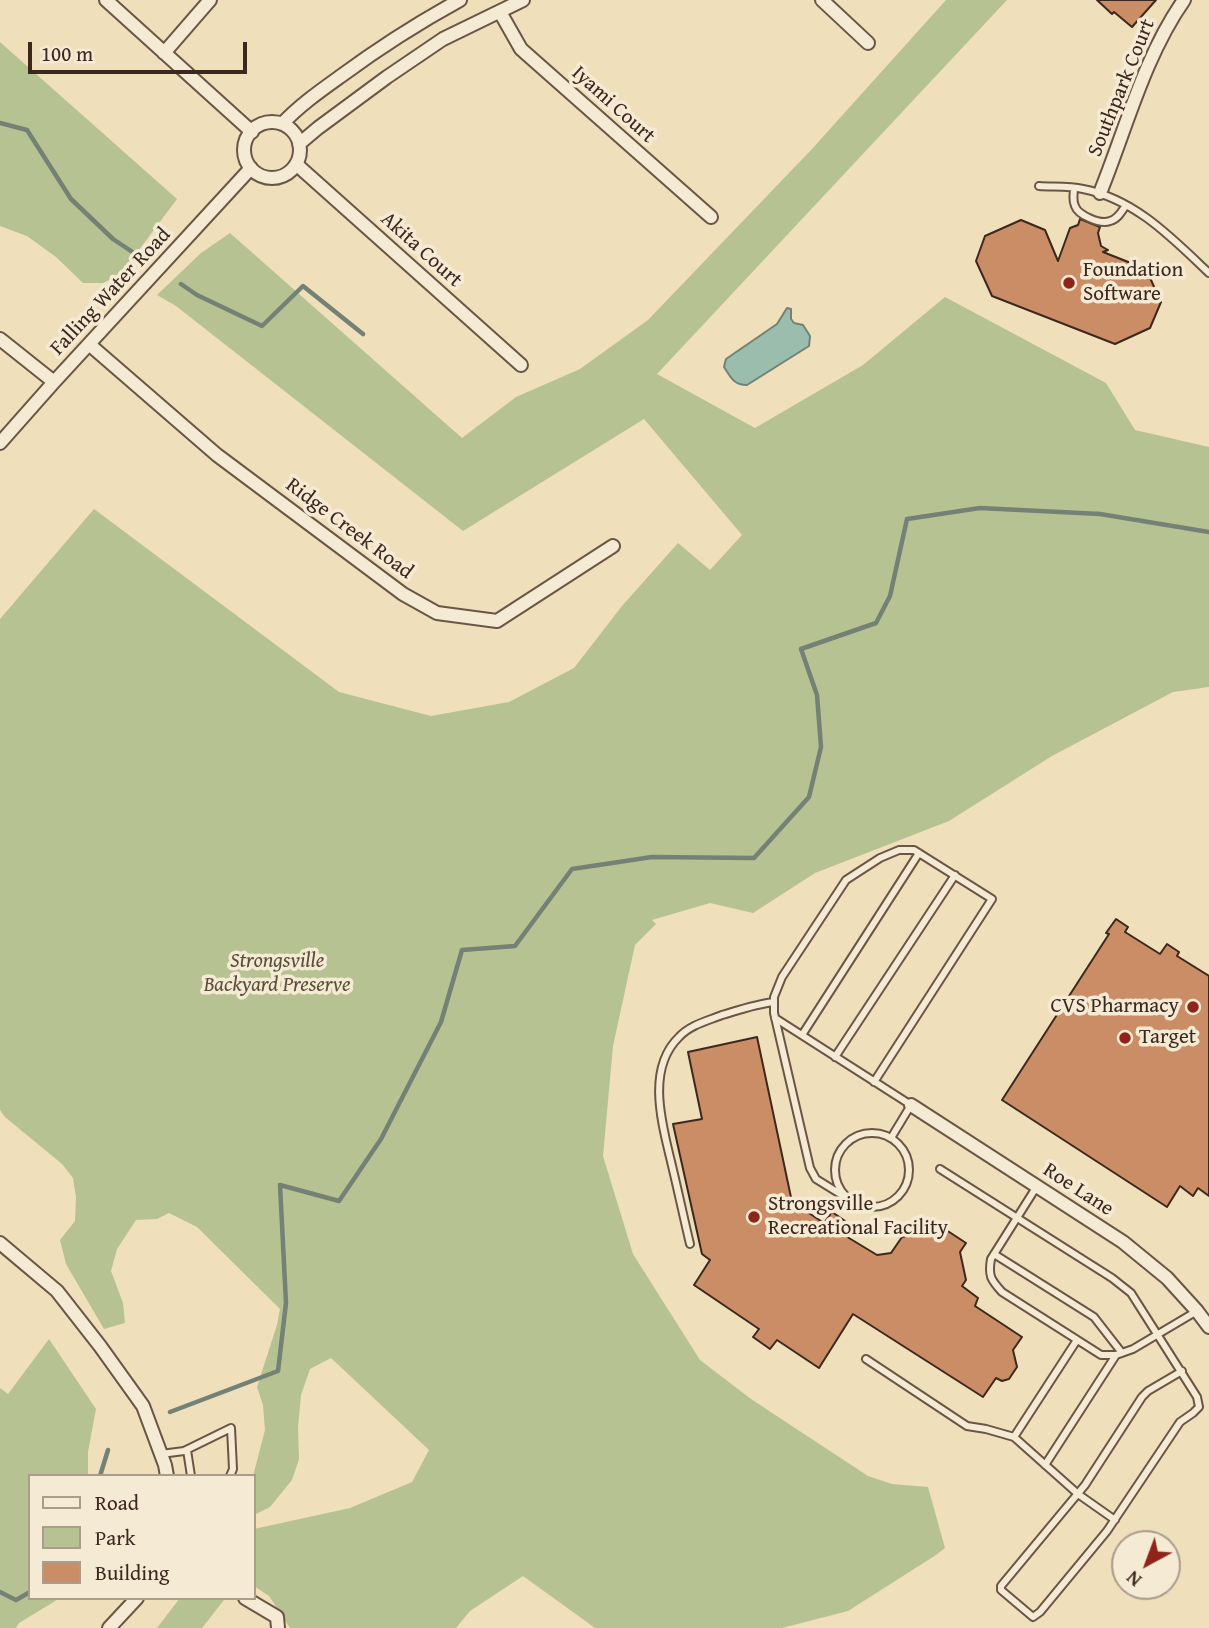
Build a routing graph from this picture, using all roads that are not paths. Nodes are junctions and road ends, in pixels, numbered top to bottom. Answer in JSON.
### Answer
{"nodes":[{"id":1,"x":106,"y":0,"type":"edge"},
{"id":2,"x":210,"y":0,"type":"edge"},
{"id":3,"x":460,"y":0,"type":"edge"},
{"id":4,"x":523,"y":0,"type":"edge"},
{"id":5,"x":822,"y":0,"type":"edge"},
{"id":6,"x":1184,"y":0,"type":"edge"},
{"id":7,"x":500,"y":12,"type":"junction"},
{"id":8,"x":869,"y":43,"type":"dead end"},
{"id":9,"x":164,"y":53,"type":"junction"},
{"id":10,"x":282,"y":124,"type":"junction"},
{"id":11,"x":252,"y":132,"type":"junction"},
{"id":12,"x":299,"y":144,"type":"junction"},
{"id":13,"x":296,"y":164,"type":"junction"},
{"id":14,"x":251,"y":168,"type":"junction"},
{"id":15,"x":1039,"y":186,"type":"dead end"},
{"id":16,"x":1074,"y":188,"type":"junction"},
{"id":17,"x":1100,"y":193,"type":"junction"},
{"id":18,"x":1126,"y":205,"type":"junction"},
{"id":19,"x":711,"y":217,"type":"dead end"},
{"id":20,"x":1209,"y":273,"type":"edge"},
{"id":21,"x":0,"y":339,"type":"edge"},
{"id":22,"x":90,"y":345,"type":"junction"},
{"id":23,"x":521,"y":365,"type":"dead end"},
{"id":24,"x":54,"y":382,"type":"junction"},
{"id":25,"x":2,"y":436,"type":"edge"},
{"id":26,"x":613,"y":546,"type":"dead end"},
{"id":27,"x":919,"y":853,"type":"junction"},
{"id":28,"x":956,"y":876,"type":"junction"},
{"id":29,"x":774,"y":1002,"type":"junction"},
{"id":30,"x":775,"y":1018,"type":"junction"},
{"id":31,"x":802,"y":1035,"type":"junction"},
{"id":32,"x":835,"y":1057,"type":"junction"},
{"id":33,"x":874,"y":1082,"type":"junction"},
{"id":34,"x":911,"y":1105,"type":"junction"},
{"id":35,"x":891,"y":1138,"type":"junction"},
{"id":36,"x":940,"y":1170,"type":"dead end"},
{"id":37,"x":1037,"y":1186,"type":"junction"},
{"id":38,"x":850,"y":1200,"type":"junction"},
{"id":39,"x":1016,"y":1219,"type":"junction"},
{"id":40,"x":0,"y":1244,"type":"edge"},
{"id":41,"x":690,"y":1244,"type":"dead end"},
{"id":42,"x":994,"y":1254,"type":"junction"},
{"id":43,"x":1197,"y":1311,"type":"junction"},
{"id":44,"x":1209,"y":1327,"type":"edge"},
{"id":45,"x":1158,"y":1334,"type":"junction"},
{"id":46,"x":1077,"y":1340,"type":"junction"},
{"id":47,"x":1119,"y":1354,"type":"junction"},
{"id":48,"x":866,"y":1359,"type":"dead end"},
{"id":49,"x":1182,"y":1371,"type":"junction"},
{"id":50,"x":1014,"y":1437,"type":"junction"},
{"id":51,"x":187,"y":1450,"type":"junction"},
{"id":52,"x":161,"y":1454,"type":"junction"},
{"id":53,"x":1045,"y":1465,"type":"junction"},
{"id":54,"x":167,"y":1474,"type":"edge"},
{"id":55,"x":191,"y":1474,"type":"edge"},
{"id":56,"x":231,"y":1474,"type":"edge"},
{"id":57,"x":1078,"y":1494,"type":"junction"},
{"id":58,"x":1115,"y":1520,"type":"junction"},
{"id":59,"x":135,"y":1600,"type":"edge"},
{"id":60,"x":248,"y":1600,"type":"edge"},
{"id":61,"x":109,"y":1628,"type":"edge"},
{"id":62,"x":278,"y":1628,"type":"edge"}],
"edges":[{"from":1,"to":9,"type":"street"},
{"from":2,"to":9,"type":"street"},
{"from":3,"to":10,"type":"street"},
{"from":4,"to":7,"type":"street"},
{"from":5,"to":8,"type":"street"},
{"from":6,"to":17,"type":"street","name":"Southpark Court"},
{"from":7,"to":12,"type":"street"},
{"from":7,"to":19,"type":"street","name":"Iyami Court"},
{"from":9,"to":11,"type":"street"},
{"from":10,"to":11,"type":"street"},
{"from":10,"to":12,"type":"street"},
{"from":11,"to":14,"type":"street"},
{"from":12,"to":13,"type":"street"},
{"from":13,"to":14,"type":"street"},
{"from":13,"to":23,"type":"street","name":"Akita Court"},
{"from":14,"to":22,"type":"street","name":"Falling Water Road"},
{"from":15,"to":16,"type":"lane"},
{"from":16,"to":17,"type":"lane"},
{"from":16,"to":18,"type":"lane"},
{"from":17,"to":18,"type":"lane"},
{"from":18,"to":20,"type":"lane"},
{"from":21,"to":24,"type":"street"},
{"from":22,"to":24,"type":"street","name":"Falling Water Road"},
{"from":22,"to":26,"type":"street","name":"Ridge Creek Road"},
{"from":24,"to":25,"type":"street","name":"Falling Water Road"},
{"from":27,"to":28,"type":"lane"},
{"from":27,"to":29,"type":"lane"},
{"from":27,"to":31,"type":"lane"},
{"from":28,"to":32,"type":"lane"},
{"from":28,"to":33,"type":"lane"},
{"from":29,"to":30,"type":"lane"},
{"from":29,"to":41,"type":"lane"},
{"from":30,"to":31,"type":"lane"},
{"from":30,"to":38,"type":"lane"},
{"from":31,"to":32,"type":"lane"},
{"from":32,"to":33,"type":"lane"},
{"from":33,"to":34,"type":"lane"},
{"from":34,"to":35,"type":"lane"},
{"from":34,"to":37,"type":"street","name":"Roe Lane"},
{"from":35,"to":38,"type":"lane"},
{"from":35,"to":38,"type":"lane"},
{"from":36,"to":39,"type":"lane"},
{"from":37,"to":39,"type":"lane"},
{"from":37,"to":43,"type":"street","name":"Roe Lane"},
{"from":39,"to":42,"type":"lane"},
{"from":39,"to":45,"type":"lane"},
{"from":40,"to":52,"type":"street"},
{"from":42,"to":46,"type":"lane"},
{"from":42,"to":47,"type":"lane"},
{"from":43,"to":44,"type":"street","name":"Roe Lane"},
{"from":43,"to":45,"type":"lane"},
{"from":45,"to":47,"type":"lane"},
{"from":45,"to":49,"type":"lane"},
{"from":46,"to":47,"type":"lane"},
{"from":46,"to":50,"type":"lane"},
{"from":47,"to":53,"type":"lane"},
{"from":48,"to":50,"type":"lane"},
{"from":49,"to":57,"type":"lane"},
{"from":49,"to":58,"type":"lane"},
{"from":50,"to":53,"type":"lane"},
{"from":51,"to":52,"type":"lane"},
{"from":51,"to":55,"type":"lane"},
{"from":51,"to":56,"type":"lane"},
{"from":52,"to":54,"type":"street"},
{"from":53,"to":57,"type":"lane"},
{"from":57,"to":58,"type":"lane"},
{"from":57,"to":58,"type":"lane"},
{"from":59,"to":61,"type":"street"},
{"from":60,"to":62,"type":"street"}]}
